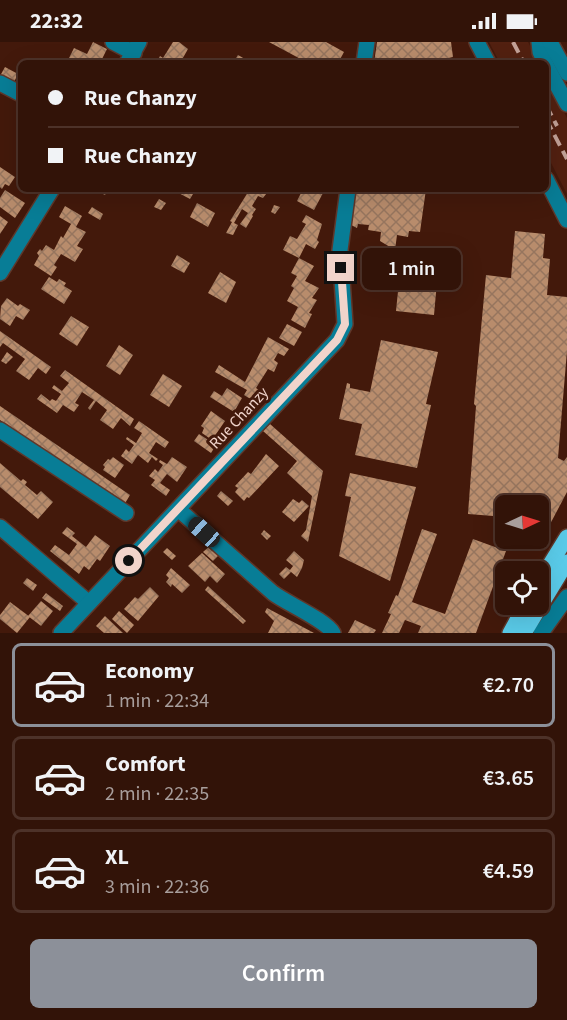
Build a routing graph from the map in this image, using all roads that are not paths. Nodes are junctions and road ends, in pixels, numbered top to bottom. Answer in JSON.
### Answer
{"nodes":[{"id":1,"x":113,"y":42,"type":"edge"},
{"id":2,"x":367,"y":42,"type":"edge"},
{"id":3,"x":477,"y":42,"type":"edge"},
{"id":4,"x":542,"y":50,"type":"edge"},
{"id":5,"x":134,"y":53,"type":"edge"},
{"id":6,"x":364,"y":60,"type":"edge"},
{"id":7,"x":486,"y":60,"type":"edge"},
{"id":8,"x":549,"y":65,"type":"edge"},
{"id":9,"x":567,"y":73,"type":"edge"},
{"id":10,"x":0,"y":82,"type":"edge"},
{"id":11,"x":18,"y":92,"type":"edge"},
{"id":12,"x":567,"y":104,"type":"edge"},
{"id":13,"x":549,"y":185,"type":"edge"},
{"id":14,"x":50,"y":192,"type":"edge"},
{"id":15,"x":348,"y":192,"type":"edge"},
{"id":16,"x":567,"y":220,"type":"edge"},
{"id":17,"x":0,"y":273,"type":"edge"},
{"id":18,"x":0,"y":430,"type":"edge"},
{"id":19,"x":178,"y":509,"type":"junction"},
{"id":20,"x":126,"y":513,"type":"dead end"},
{"id":21,"x":0,"y":527,"type":"edge"},
{"id":22,"x":567,"y":537,"type":"edge"},
{"id":23,"x":567,"y":562,"type":"edge"},
{"id":24,"x":549,"y":566,"type":"edge"},
{"id":25,"x":567,"y":597,"type":"edge"},
{"id":26,"x":89,"y":603,"type":"junction"},
{"id":27,"x":520,"y":615,"type":"edge"},
{"id":28,"x":61,"y":633,"type":"edge"},
{"id":29,"x":333,"y":633,"type":"edge"},
{"id":30,"x":510,"y":633,"type":"edge"},
{"id":31,"x":524,"y":633,"type":"edge"},
{"id":32,"x":541,"y":633,"type":"edge"}],
"edges":[{"from":1,"to":5,"type":"street"},
{"from":2,"to":6,"type":"street"},
{"from":3,"to":7,"type":"street"},
{"from":4,"to":9,"type":"street"},
{"from":8,"to":12,"type":"street"},
{"from":10,"to":11,"type":"street"},
{"from":13,"to":16,"type":"street"},
{"from":14,"to":17,"type":"street"},
{"from":15,"to":19,"type":"street","name":"Rue Chanzy"},
{"from":18,"to":20,"type":"street"},
{"from":19,"to":26,"type":"street","name":"Rue Chanzy"},
{"from":19,"to":29,"type":"street"},
{"from":21,"to":26,"type":"street"},
{"from":22,"to":24,"type":"main road"},
{"from":23,"to":31,"type":"main road"},
{"from":25,"to":32,"type":"street"},
{"from":26,"to":28,"type":"street","name":"Rue Chanzy"},
{"from":27,"to":30,"type":"main road"}]}
